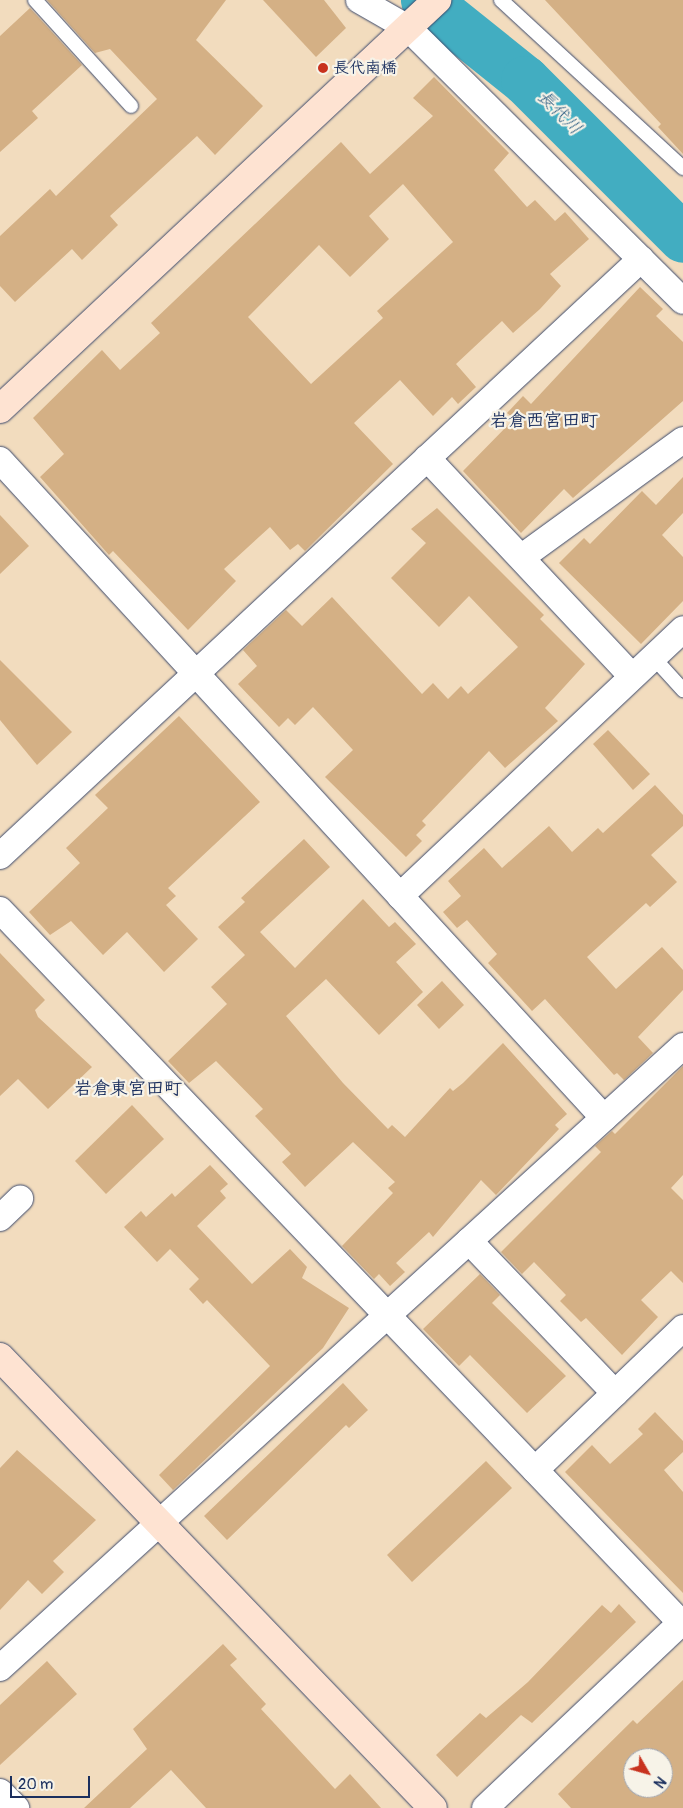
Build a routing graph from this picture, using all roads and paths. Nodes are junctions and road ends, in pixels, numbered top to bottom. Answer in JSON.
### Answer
{"nodes":[{"id":1,"x":35,"y":0,"type":"edge"},
{"id":2,"x":359,"y":0,"type":"edge"},
{"id":3,"x":501,"y":0,"type":"edge"},
{"id":4,"x":422,"y":14,"type":"edge"},
{"id":5,"x":131,"y":106,"type":"dead end"},
{"id":6,"x":683,"y":168,"type":"edge"},
{"id":7,"x":641,"y":259,"type":"junction"},
{"id":8,"x":683,"y":301,"type":"edge"},
{"id":9,"x":0,"y":409,"type":"edge"},
{"id":10,"x":683,"y":440,"type":"edge"},
{"id":11,"x":427,"y":458,"type":"junction"},
{"id":12,"x":0,"y":460,"type":"edge"},
{"id":13,"x":522,"y":558,"type":"junction"},
{"id":14,"x":683,"y":629,"type":"edge"},
{"id":15,"x":653,"y":657,"type":"junction"},
{"id":16,"x":196,"y":674,"type":"junction"},
{"id":17,"x":632,"y":676,"type":"junction"},
{"id":18,"x":683,"y":690,"type":"edge"},
{"id":19,"x":0,"y":856,"type":"edge"},
{"id":20,"x":400,"y":896,"type":"junction"},
{"id":21,"x":0,"y":910,"type":"edge"},
{"id":22,"x":683,"y":1046,"type":"edge"},
{"id":23,"x":604,"y":1118,"type":"junction"},
{"id":24,"x":20,"y":1199,"type":"dead end"},
{"id":25,"x":0,"y":1218,"type":"edge"},
{"id":26,"x":469,"y":1241,"type":"junction"},
{"id":27,"x":387,"y":1316,"type":"junction"},
{"id":28,"x":683,"y":1328,"type":"edge"},
{"id":29,"x":0,"y":1357,"type":"edge"},
{"id":30,"x":615,"y":1393,"type":"junction"},
{"id":31,"x":535,"y":1470,"type":"junction"},
{"id":32,"x":159,"y":1523,"type":"junction"},
{"id":33,"x":682,"y":1623,"type":"edge"},
{"id":34,"x":0,"y":1668,"type":"edge"},
{"id":35,"x":0,"y":1792,"type":"edge"},
{"id":36,"x":16,"y":1808,"type":"edge"},
{"id":37,"x":433,"y":1808,"type":"edge"},
{"id":38,"x":485,"y":1808,"type":"edge"}],
"edges":[{"from":1,"to":5,"type":"lane"},
{"from":2,"to":4,"type":"street"},
{"from":3,"to":6,"type":"lane"},
{"from":4,"to":7,"type":"street"},
{"from":4,"to":9,"type":"street"},
{"from":7,"to":8,"type":"street"},
{"from":7,"to":11,"type":"street"},
{"from":10,"to":13,"type":"street"},
{"from":11,"to":13,"type":"street"},
{"from":11,"to":16,"type":"street"},
{"from":12,"to":16,"type":"street"},
{"from":13,"to":17,"type":"street"},
{"from":14,"to":15,"type":"street"},
{"from":15,"to":17,"type":"street"},
{"from":15,"to":18,"type":"lane"},
{"from":16,"to":19,"type":"street"},
{"from":16,"to":20,"type":"street"},
{"from":17,"to":20,"type":"street"},
{"from":20,"to":23,"type":"street"},
{"from":21,"to":27,"type":"street"},
{"from":22,"to":23,"type":"street"},
{"from":23,"to":26,"type":"street"},
{"from":24,"to":25,"type":"street"},
{"from":26,"to":27,"type":"street"},
{"from":26,"to":30,"type":"street"},
{"from":27,"to":31,"type":"street"},
{"from":27,"to":32,"type":"street"},
{"from":28,"to":30,"type":"street"},
{"from":29,"to":32,"type":"street"},
{"from":30,"to":31,"type":"street"},
{"from":31,"to":33,"type":"street"},
{"from":32,"to":34,"type":"street"},
{"from":32,"to":37,"type":"street"},
{"from":33,"to":38,"type":"street"},
{"from":35,"to":36,"type":"street"}]}
